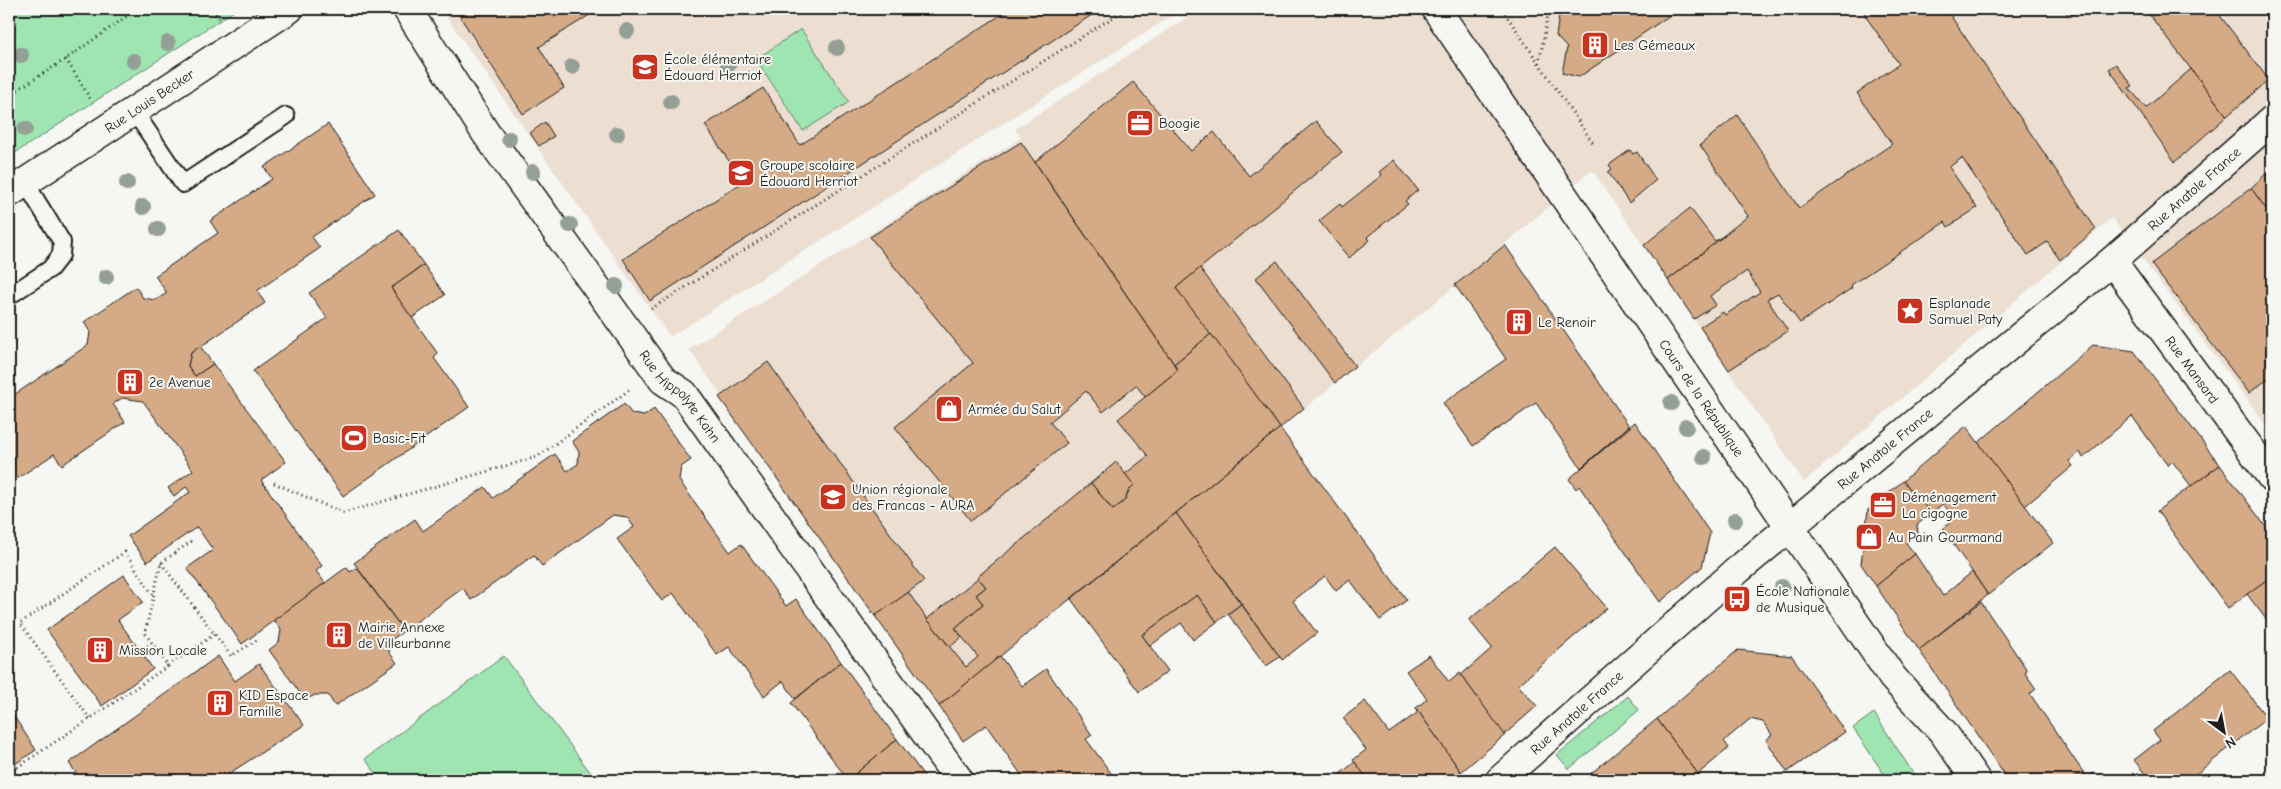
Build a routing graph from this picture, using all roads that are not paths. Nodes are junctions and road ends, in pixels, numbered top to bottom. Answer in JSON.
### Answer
{"nodes":[{"id":1,"x":289,"y":9,"type":"edge"},
{"id":2,"x":407,"y":9,"type":"edge"},
{"id":3,"x":1436,"y":9,"type":"edge"},
{"id":4,"x":134,"y":111,"type":"junction"},
{"id":5,"x":286,"y":116,"type":"dead end"},
{"id":6,"x":2272,"y":120,"type":"edge"},
{"id":7,"x":17,"y":187,"type":"edge"},
{"id":8,"x":2112,"y":261,"type":"junction"},
{"id":9,"x":9,"y":296,"type":"edge"},
{"id":10,"x":2272,"y":478,"type":"edge"},
{"id":11,"x":1790,"y":526,"type":"junction"},
{"id":12,"x":959,"y":780,"type":"edge"},
{"id":13,"x":1500,"y":780,"type":"edge"},
{"id":14,"x":1976,"y":780,"type":"edge"}],
"edges":[{"from":1,"to":4,"type":"street","name":"Rue Louis Becker"},
{"from":2,"to":12,"type":"street","name":"Rue Hippolyte Kahn"},
{"from":3,"to":11,"type":"street","name":"Cours de la République"},
{"from":4,"to":5,"type":"lane"},
{"from":4,"to":7,"type":"street","name":"Rue Louis Becker"},
{"from":6,"to":8,"type":"street","name":"Rue Anatole France"},
{"from":7,"to":9,"type":"lane"},
{"from":8,"to":10,"type":"street","name":"Rue Mansard"},
{"from":8,"to":11,"type":"street","name":"Rue Anatole France"},
{"from":11,"to":13,"type":"street","name":"Rue Anatole France"},
{"from":11,"to":14,"type":"street","name":"Cours de la République"}]}
